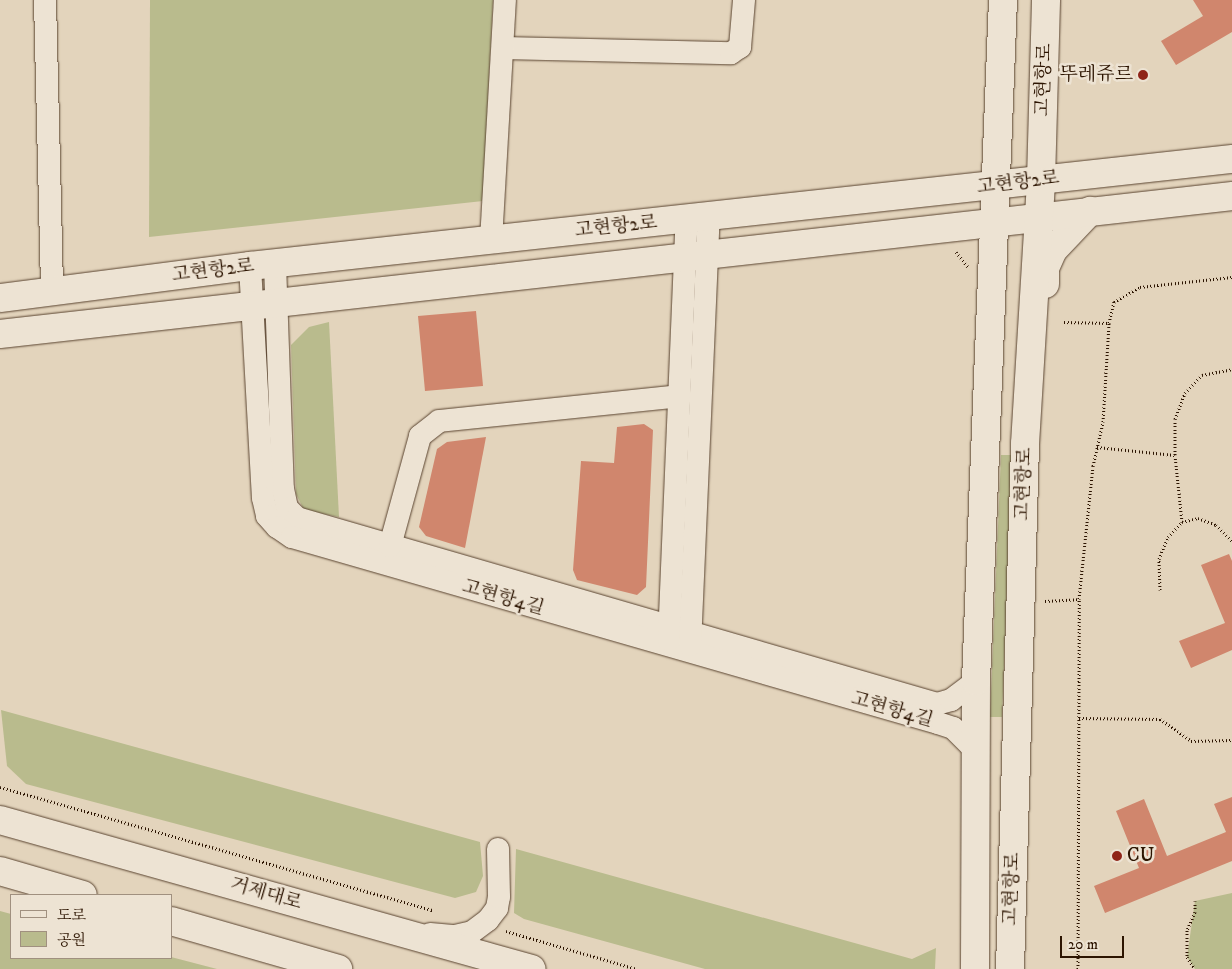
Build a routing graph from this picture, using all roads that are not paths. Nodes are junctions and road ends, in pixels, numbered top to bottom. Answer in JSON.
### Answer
{"nodes":[{"id":1,"x":45,"y":0,"type":"edge"},
{"id":2,"x":505,"y":0,"type":"edge"},
{"id":3,"x":744,"y":0,"type":"edge"},
{"id":4,"x":1003,"y":0,"type":"edge"},
{"id":5,"x":1046,"y":0,"type":"edge"},
{"id":6,"x":503,"y":48,"type":"junction"},
{"id":7,"x":1232,"y":159,"type":"edge"},
{"id":8,"x":1041,"y":180,"type":"junction"},
{"id":9,"x":996,"y":186,"type":"junction"},
{"id":10,"x":1232,"y":196,"type":"edge"},
{"id":11,"x":1090,"y":211,"type":"junction"},
{"id":12,"x":698,"y":218,"type":"junction"},
{"id":13,"x":1039,"y":218,"type":"junction"},
{"id":14,"x":994,"y":223,"type":"junction"},
{"id":15,"x":491,"y":241,"type":"junction"},
{"id":16,"x":697,"y":255,"type":"junction"},
{"id":17,"x":262,"y":265,"type":"junction"},
{"id":18,"x":52,"y":290,"type":"junction"},
{"id":19,"x":0,"y":298,"type":"edge"},
{"id":20,"x":264,"y":304,"type":"junction"},
{"id":21,"x":0,"y":334,"type":"edge"},
{"id":22,"x":680,"y":396,"type":"junction"},
{"id":23,"x":1025,"y":444,"type":"junction"},
{"id":24,"x":390,"y":546,"type":"junction"},
{"id":25,"x":679,"y":638,"type":"junction"},
{"id":26,"x":976,"y":681,"type":"junction"},
{"id":27,"x":977,"y":752,"type":"junction"},
{"id":28,"x":0,"y":820,"type":"edge"},
{"id":29,"x":498,"y":849,"type":"dead end"},
{"id":30,"x":0,"y":871,"type":"edge"},
{"id":31,"x":80,"y":894,"type":"edge"},
{"id":32,"x":172,"y":921,"type":"edge"},
{"id":33,"x":394,"y":930,"type":"junction"},
{"id":34,"x":338,"y":969,"type":"edge"},
{"id":35,"x":531,"y":969,"type":"edge"},
{"id":36,"x":975,"y":969,"type":"edge"},
{"id":37,"x":1010,"y":969,"type":"edge"}],
"edges":[{"from":1,"to":18,"type":"street"},
{"from":2,"to":6,"type":"street"},
{"from":3,"to":6,"type":"street"},
{"from":4,"to":9,"type":"street","name":"고현항로"},
{"from":5,"to":8,"type":"street","name":"고현항로"},
{"from":6,"to":15,"type":"street"},
{"from":7,"to":8,"type":"street","name":"고현항2로"},
{"from":8,"to":9,"type":"street","name":"고현항2로"},
{"from":8,"to":13,"type":"street","name":"고현항로"},
{"from":9,"to":12,"type":"street","name":"고현항2로"},
{"from":9,"to":14,"type":"street","name":"고현항로"},
{"from":10,"to":11,"type":"street","name":"고현항2로"},
{"from":11,"to":13,"type":"street","name":"고현항2로"},
{"from":11,"to":23,"type":"street"},
{"from":12,"to":15,"type":"street","name":"고현항2로"},
{"from":12,"to":16,"type":"street"},
{"from":13,"to":14,"type":"street","name":"고현항2로"},
{"from":13,"to":23,"type":"street","name":"고현항로"},
{"from":14,"to":16,"type":"street","name":"고현항2로"},
{"from":14,"to":26,"type":"street","name":"고현항로"},
{"from":15,"to":17,"type":"street","name":"고현항2로"},
{"from":16,"to":20,"type":"street","name":"고현항2로"},
{"from":16,"to":22,"type":"street"},
{"from":16,"to":25,"type":"street"},
{"from":17,"to":18,"type":"street","name":"고현항2로"},
{"from":17,"to":20,"type":"street","name":"고현항4길"},
{"from":18,"to":19,"type":"street","name":"고현항2로"},
{"from":20,"to":21,"type":"street","name":"고현항2로"},
{"from":20,"to":24,"type":"street","name":"고현항4길"},
{"from":20,"to":25,"type":"street","name":"고현항4길"},
{"from":22,"to":24,"type":"street"},
{"from":22,"to":25,"type":"street"},
{"from":23,"to":37,"type":"street","name":"고현항로"},
{"from":24,"to":25,"type":"street","name":"고현항4길"},
{"from":25,"to":26,"type":"street","name":"고현항4길"},
{"from":25,"to":27,"type":"street","name":"고현항4길"},
{"from":26,"to":27,"type":"street","name":"고현항로"},
{"from":27,"to":36,"type":"street","name":"고현항로"},
{"from":28,"to":33,"type":"street","name":"거제대로"},
{"from":29,"to":33,"type":"street"},
{"from":30,"to":31,"type":"street"},
{"from":32,"to":34,"type":"street"},
{"from":33,"to":35,"type":"street","name":"거제대로"}]}
